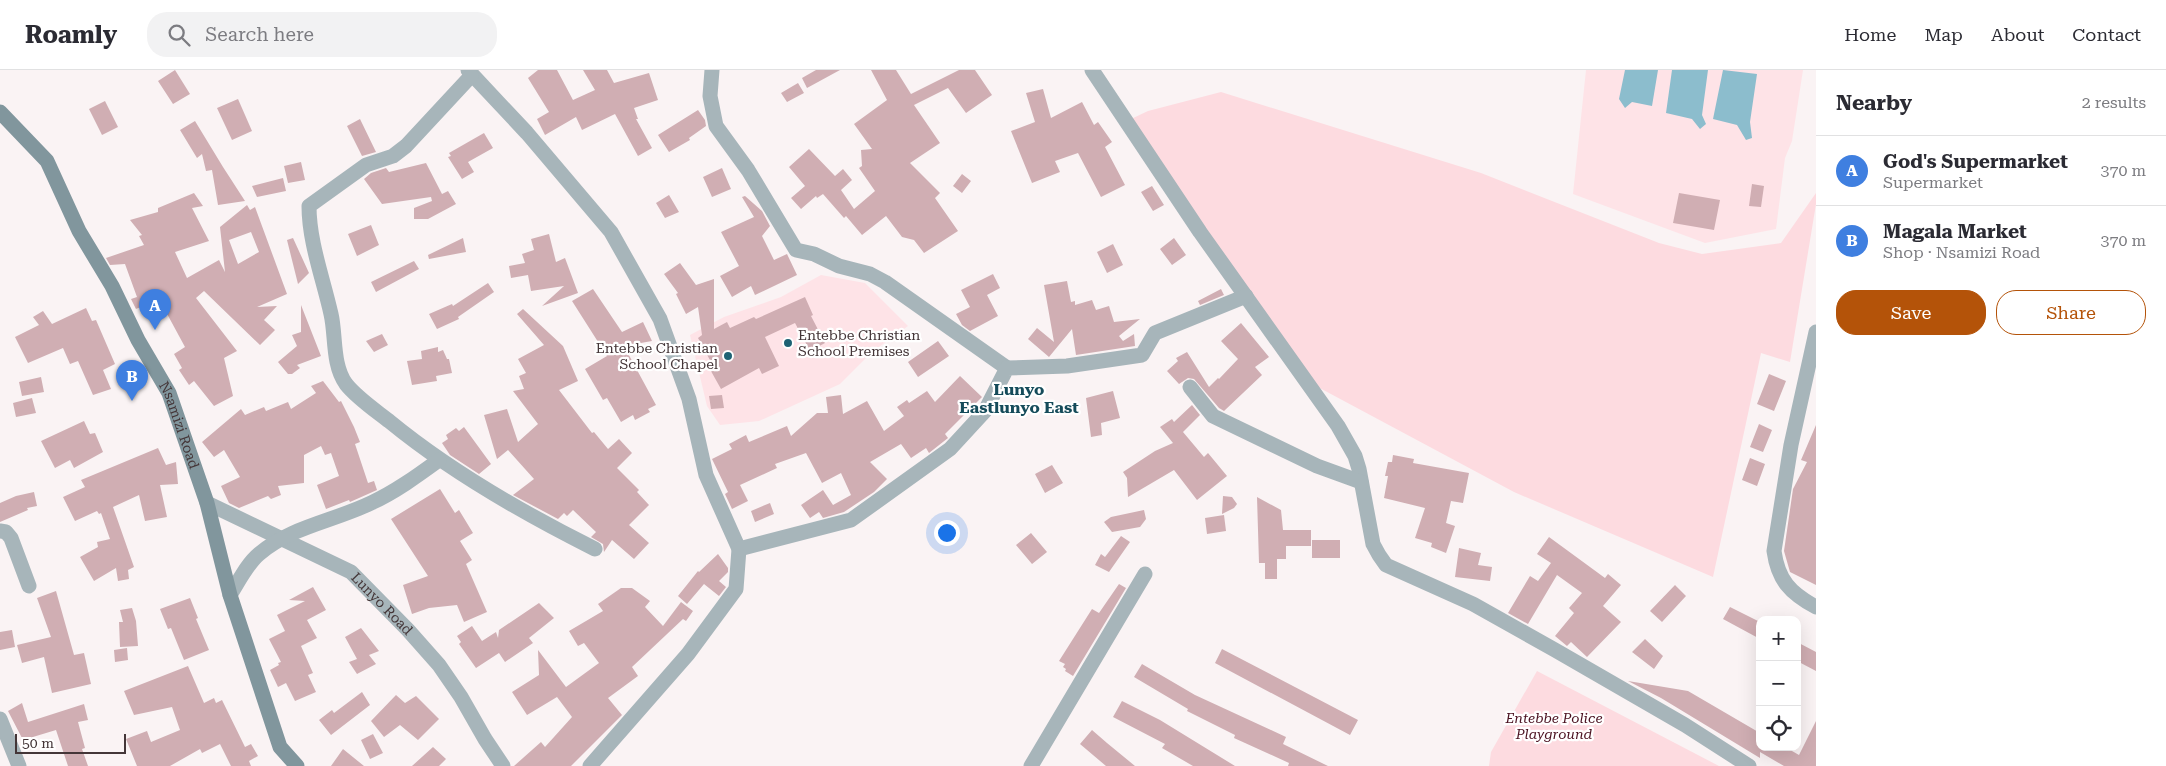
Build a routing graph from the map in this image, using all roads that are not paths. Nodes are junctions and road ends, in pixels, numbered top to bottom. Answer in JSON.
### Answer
{"nodes":[{"id":1,"x":712,"y":70,"type":"edge"},
{"id":2,"x":1092,"y":70,"type":"edge"},
{"id":3,"x":470,"y":73,"type":"edge"},
{"id":4,"x":0,"y":112,"type":"edge"},
{"id":5,"x":1246,"y":296,"type":"junction"},
{"id":6,"x":1816,"y":332,"type":"edge"},
{"id":7,"x":1007,"y":368,"type":"junction"},
{"id":8,"x":1190,"y":387,"type":"dead end"},
{"id":9,"x":439,"y":460,"type":"junction"},
{"id":10,"x":1361,"y":482,"type":"junction"},
{"id":11,"x":207,"y":503,"type":"junction"},
{"id":12,"x":0,"y":531,"type":"edge"},
{"id":13,"x":283,"y":540,"type":"junction"},
{"id":14,"x":595,"y":549,"type":"dead end"},
{"id":15,"x":740,"y":549,"type":"junction"},
{"id":16,"x":1145,"y":574,"type":"dead end"},
{"id":17,"x":29,"y":586,"type":"dead end"},
{"id":18,"x":230,"y":595,"type":"junction"},
{"id":19,"x":1816,"y":607,"type":"edge"},
{"id":20,"x":0,"y":719,"type":"edge"},
{"id":21,"x":19,"y":766,"type":"edge"},
{"id":22,"x":297,"y":766,"type":"edge"},
{"id":23,"x":503,"y":766,"type":"edge"},
{"id":24,"x":590,"y":766,"type":"edge"},
{"id":25,"x":1031,"y":766,"type":"edge"},
{"id":26,"x":1749,"y":766,"type":"edge"}],
"edges":[{"from":1,"to":7,"type":"street"},
{"from":2,"to":5,"type":"street"},
{"from":3,"to":9,"type":"street"},
{"from":3,"to":15,"type":"street"},
{"from":4,"to":11,"type":"street","name":"Nsamizi Road"},
{"from":5,"to":7,"type":"street"},
{"from":5,"to":10,"type":"street"},
{"from":6,"to":19,"type":"street"},
{"from":7,"to":15,"type":"street"},
{"from":8,"to":10,"type":"street"},
{"from":9,"to":13,"type":"street"},
{"from":9,"to":14,"type":"street"},
{"from":10,"to":26,"type":"street"},
{"from":11,"to":13,"type":"street","name":"Lunyo Road"},
{"from":11,"to":18,"type":"street","name":"Nsamizi Road"},
{"from":12,"to":17,"type":"street"},
{"from":13,"to":18,"type":"street"},
{"from":13,"to":23,"type":"street","name":"Lunyo Road"},
{"from":15,"to":24,"type":"street"},
{"from":16,"to":25,"type":"street"},
{"from":18,"to":22,"type":"street","name":"Nsamizi Road"},
{"from":20,"to":21,"type":"street"}]}
